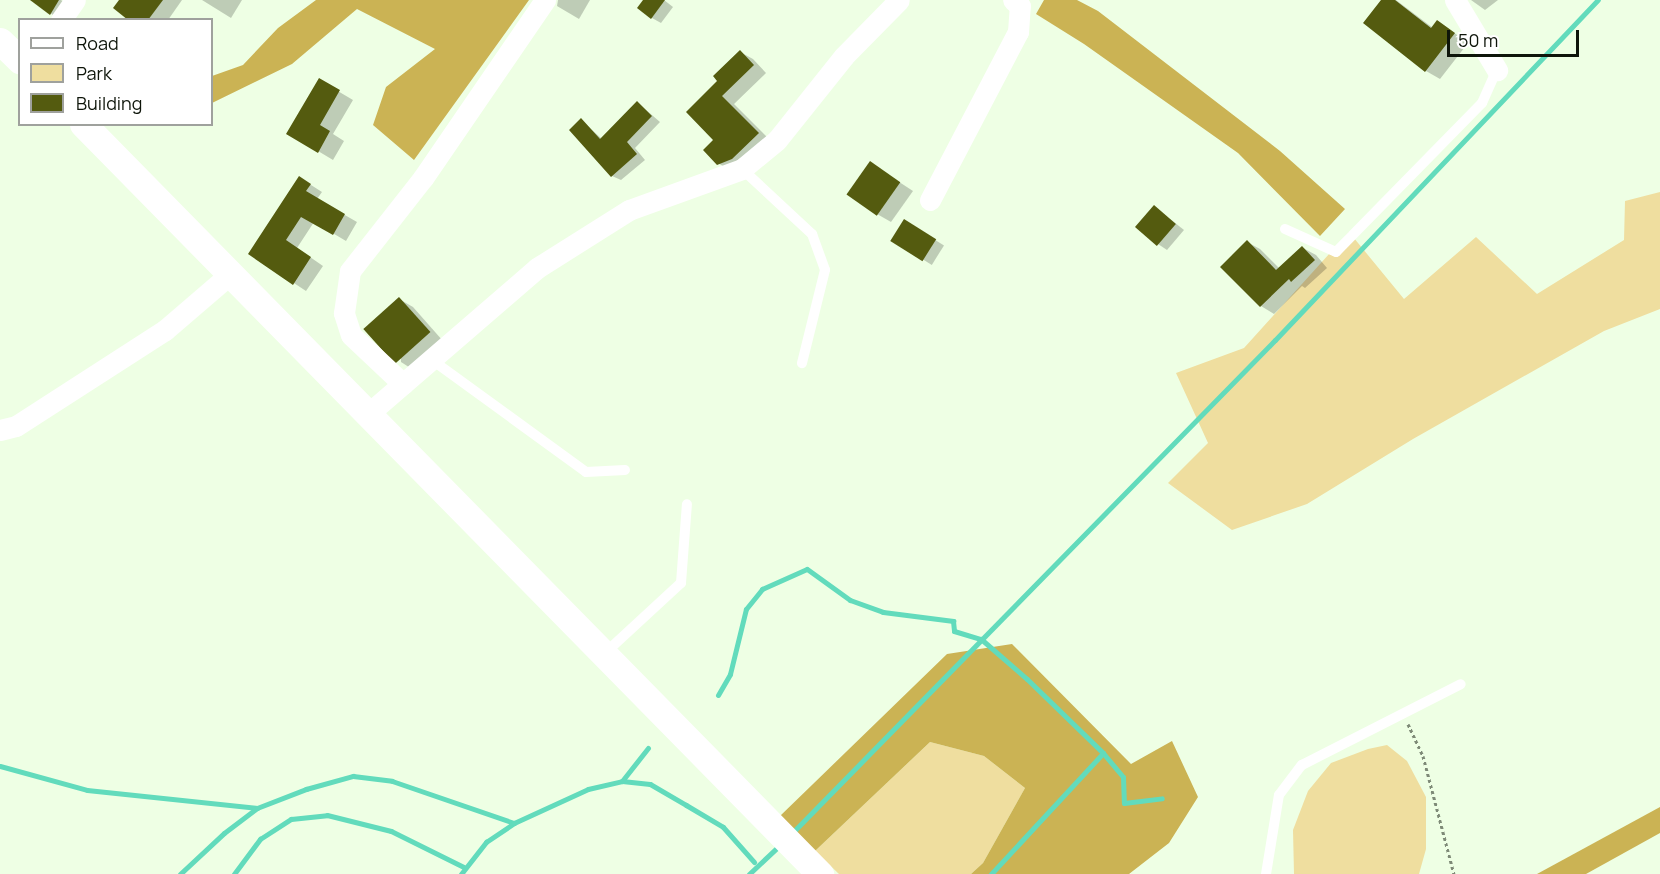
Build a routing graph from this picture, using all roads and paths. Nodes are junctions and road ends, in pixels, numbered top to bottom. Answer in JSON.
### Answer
{"nodes":[{"id":1,"x":75,"y":0,"type":"edge"},
{"id":2,"x":545,"y":0,"type":"edge"},
{"id":3,"x":899,"y":0,"type":"edge"},
{"id":4,"x":1013,"y":0,"type":"edge"},
{"id":5,"x":1455,"y":0,"type":"edge"},
{"id":6,"x":62,"y":18,"type":"edge"},
{"id":7,"x":0,"y":41,"type":"edge"},
{"id":8,"x":18,"y":58,"type":"edge"},
{"id":9,"x":1497,"y":70,"type":"joint"},
{"id":10,"x":84,"y":126,"type":"edge"},
{"id":11,"x":742,"y":169,"type":"junction"},
{"id":12,"x":930,"y":200,"type":"dead end"},
{"id":13,"x":1285,"y":228,"type":"dead end"},
{"id":14,"x":230,"y":274,"type":"junction"},
{"id":15,"x":432,"y":360,"type":"junction"},
{"id":16,"x":802,"y":363,"type":"dead end"},
{"id":17,"x":404,"y":384,"type":"junction"},
{"id":18,"x":368,"y":414,"type":"junction"},
{"id":19,"x":0,"y":430,"type":"edge"},
{"id":20,"x":625,"y":470,"type":"dead end"},
{"id":21,"x":687,"y":504,"type":"dead end"},
{"id":22,"x":604,"y":654,"type":"junction"},
{"id":23,"x":1461,"y":684,"type":"dead end"},
{"id":24,"x":1404,"y":713,"type":"junction"},
{"id":25,"x":820,"y":874,"type":"edge"},
{"id":26,"x":1266,"y":874,"type":"edge"},
{"id":27,"x":1454,"y":874,"type":"edge"}],
"edges":[{"from":1,"to":6,"type":"street"},
{"from":2,"to":17,"type":"street"},
{"from":3,"to":11,"type":"street"},
{"from":4,"to":12,"type":"street"},
{"from":5,"to":9,"type":"street"},
{"from":7,"to":8,"type":"street"},
{"from":9,"to":13,"type":"lane"},
{"from":10,"to":14,"type":"street"},
{"from":11,"to":15,"type":"street"},
{"from":11,"to":16,"type":"lane"},
{"from":14,"to":18,"type":"street"},
{"from":14,"to":19,"type":"street"},
{"from":15,"to":17,"type":"street"},
{"from":15,"to":20,"type":"lane"},
{"from":17,"to":18,"type":"street"},
{"from":18,"to":22,"type":"street"},
{"from":21,"to":22,"type":"lane"},
{"from":22,"to":25,"type":"street"},
{"from":23,"to":24,"type":"lane"},
{"from":24,"to":26,"type":"lane"},
{"from":24,"to":27,"type":"path"}]}
